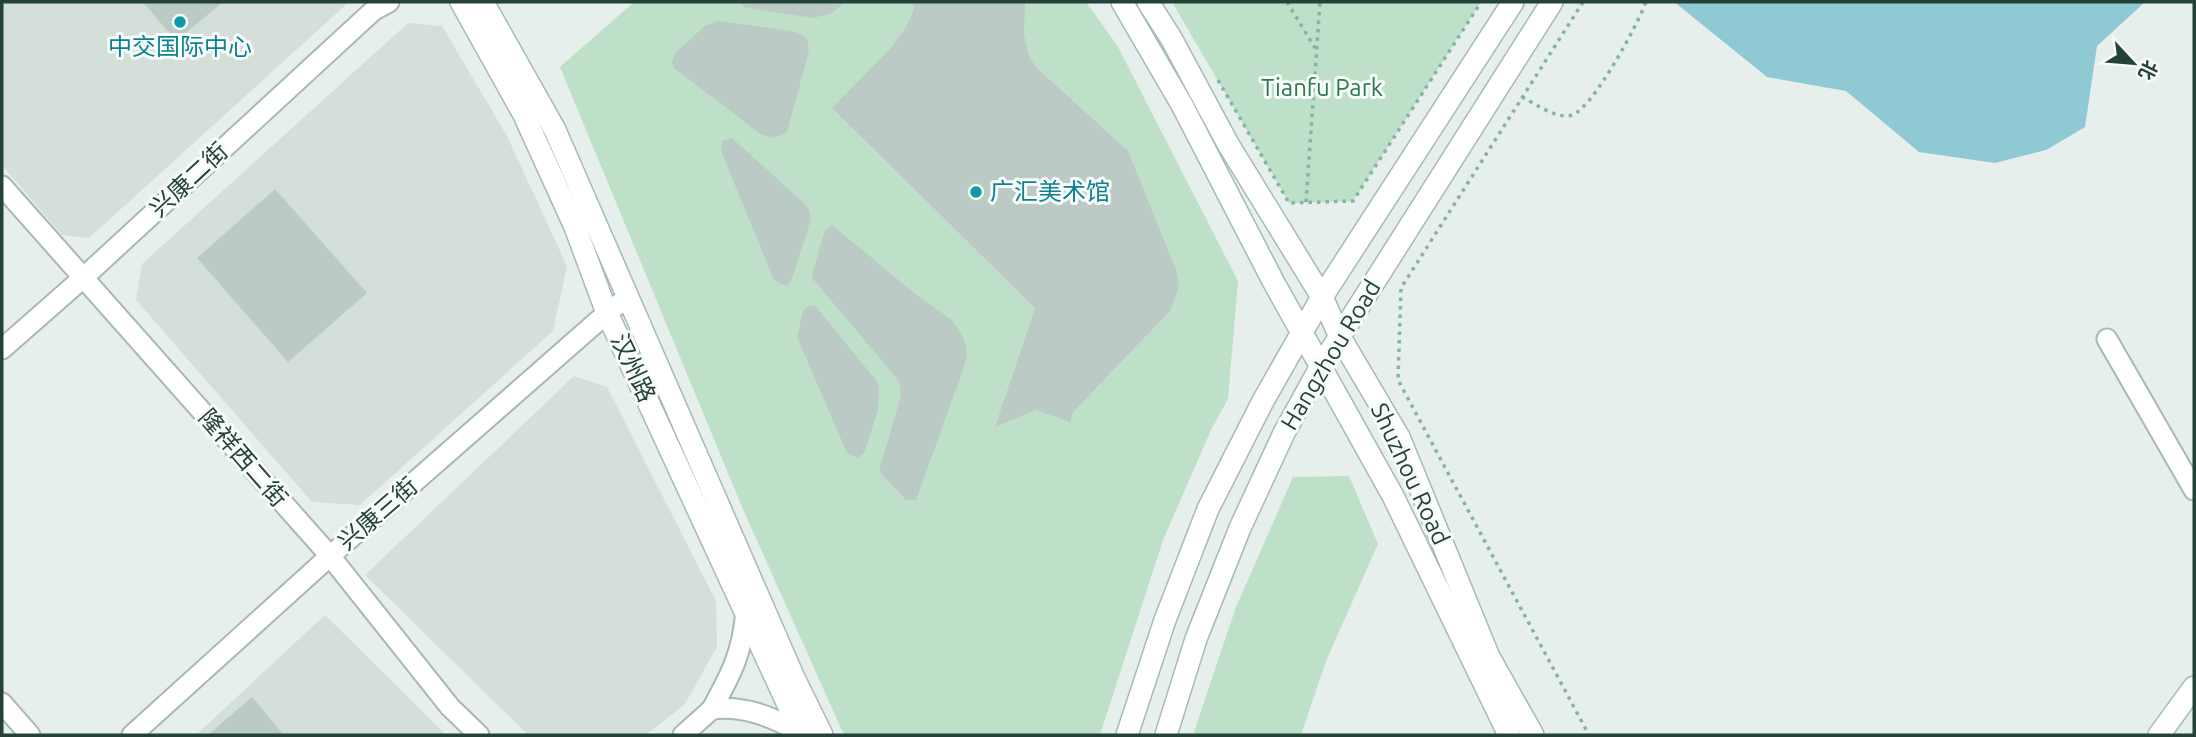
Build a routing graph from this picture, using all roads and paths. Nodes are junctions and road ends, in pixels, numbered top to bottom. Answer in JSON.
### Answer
{"nodes":[{"id":1,"x":461,"y":2,"type":"edge"},
{"id":2,"x":483,"y":2,"type":"edge"},
{"id":3,"x":1122,"y":2,"type":"edge"},
{"id":4,"x":1147,"y":2,"type":"edge"},
{"id":5,"x":1287,"y":2,"type":"edge"},
{"id":6,"x":1320,"y":2,"type":"edge"},
{"id":7,"x":1481,"y":2,"type":"edge"},
{"id":8,"x":1513,"y":2,"type":"edge"},
{"id":9,"x":1552,"y":2,"type":"edge"},
{"id":10,"x":1583,"y":2,"type":"edge"},
{"id":11,"x":1646,"y":2,"type":"edge"},
{"id":12,"x":381,"y":4,"type":"edge"},
{"id":13,"x":1315,"y":48,"type":"junction"},
{"id":14,"x":1213,"y":73,"type":"dead end"},
{"id":15,"x":1522,"y":97,"type":"junction"},
{"id":16,"x":2,"y":186,"type":"edge"},
{"id":17,"x":1306,"y":202,"type":"junction"},
{"id":18,"x":83,"y":277,"type":"junction"},
{"id":19,"x":1322,"y":297,"type":"junction"},
{"id":20,"x":628,"y":298,"type":"junction"},
{"id":21,"x":607,"y":313,"type":"junction"},
{"id":22,"x":1302,"y":333,"type":"junction"},
{"id":23,"x":1340,"y":337,"type":"junction"},
{"id":24,"x":2107,"y":339,"type":"dead end"},
{"id":25,"x":2,"y":349,"type":"edge"},
{"id":26,"x":1321,"y":366,"type":"junction"},
{"id":27,"x":2194,"y":490,"type":"edge"},
{"id":28,"x":330,"y":556,"type":"junction"},
{"id":29,"x":746,"y":611,"type":"junction"},
{"id":30,"x":2194,"y":687,"type":"edge"},
{"id":31,"x":2,"y":703,"type":"edge"},
{"id":32,"x":712,"y":709,"type":"junction"},
{"id":33,"x":808,"y":734,"type":"edge"},
{"id":34,"x":30,"y":735,"type":"edge"},
{"id":35,"x":132,"y":735,"type":"edge"},
{"id":36,"x":479,"y":735,"type":"edge"},
{"id":37,"x":683,"y":735,"type":"edge"},
{"id":38,"x":1127,"y":735,"type":"edge"},
{"id":39,"x":1166,"y":735,"type":"edge"},
{"id":40,"x":1509,"y":735,"type":"edge"},
{"id":41,"x":1533,"y":735,"type":"edge"},
{"id":42,"x":1589,"y":735,"type":"edge"},
{"id":43,"x":2159,"y":735,"type":"edge"}],
"edges":[{"from":1,"to":21,"type":"main road","name":"汉州路"},
{"from":2,"to":20,"type":"main road","name":"汉州路"},
{"from":3,"to":22,"type":"main road","name":"Shuzhou Road"},
{"from":4,"to":19,"type":"main road","name":"Shuzhou Road"},
{"from":5,"to":13,"type":"path"},
{"from":6,"to":13,"type":"path"},
{"from":7,"to":17,"type":"path"},
{"from":8,"to":19,"type":"main road","name":"Hangzhou Road"},
{"from":9,"to":23,"type":"main road","name":"Hangzhou Road"},
{"from":10,"to":15,"type":"path"},
{"from":11,"to":15,"type":"path"},
{"from":12,"to":18,"type":"street","name":"兴康二街"},
{"from":13,"to":17,"type":"path"},
{"from":14,"to":17,"type":"path"},
{"from":15,"to":42,"type":"path"},
{"from":16,"to":18,"type":"street","name":"隆祥西二街"},
{"from":18,"to":25,"type":"street","name":"兴康二街"},
{"from":18,"to":28,"type":"street","name":"隆祥西二街"},
{"from":19,"to":22,"type":"main road","name":"Hangzhou Road"},
{"from":19,"to":23,"type":"main road","name":"Shuzhou Road"},
{"from":20,"to":21,"type":"street","name":"兴康三街"},
{"from":20,"to":33,"type":"main road","name":"汉州路"},
{"from":21,"to":28,"type":"street","name":"兴康三街"},
{"from":21,"to":29,"type":"main road","name":"汉州路"},
{"from":22,"to":26,"type":"main road","name":"Shuzhou Road"},
{"from":22,"to":38,"type":"main road","name":"Hangzhou Road"},
{"from":23,"to":26,"type":"main road","name":"Hangzhou Road"},
{"from":23,"to":41,"type":"main road","name":"Shuzhou Road"},
{"from":24,"to":27,"type":"street"},
{"from":26,"to":39,"type":"main road","name":"Hangzhou Road"},
{"from":26,"to":40,"type":"main road","name":"Shuzhou Road"},
{"from":28,"to":35,"type":"street","name":"兴康三街"},
{"from":28,"to":36,"type":"street","name":"隆祥西二街"},
{"from":29,"to":32,"type":"street"},
{"from":29,"to":33,"type":"main road","name":"汉州路"},
{"from":30,"to":43,"type":"main road"},
{"from":31,"to":34,"type":"street"},
{"from":32,"to":33,"type":"street"},
{"from":32,"to":37,"type":"street"}]}
